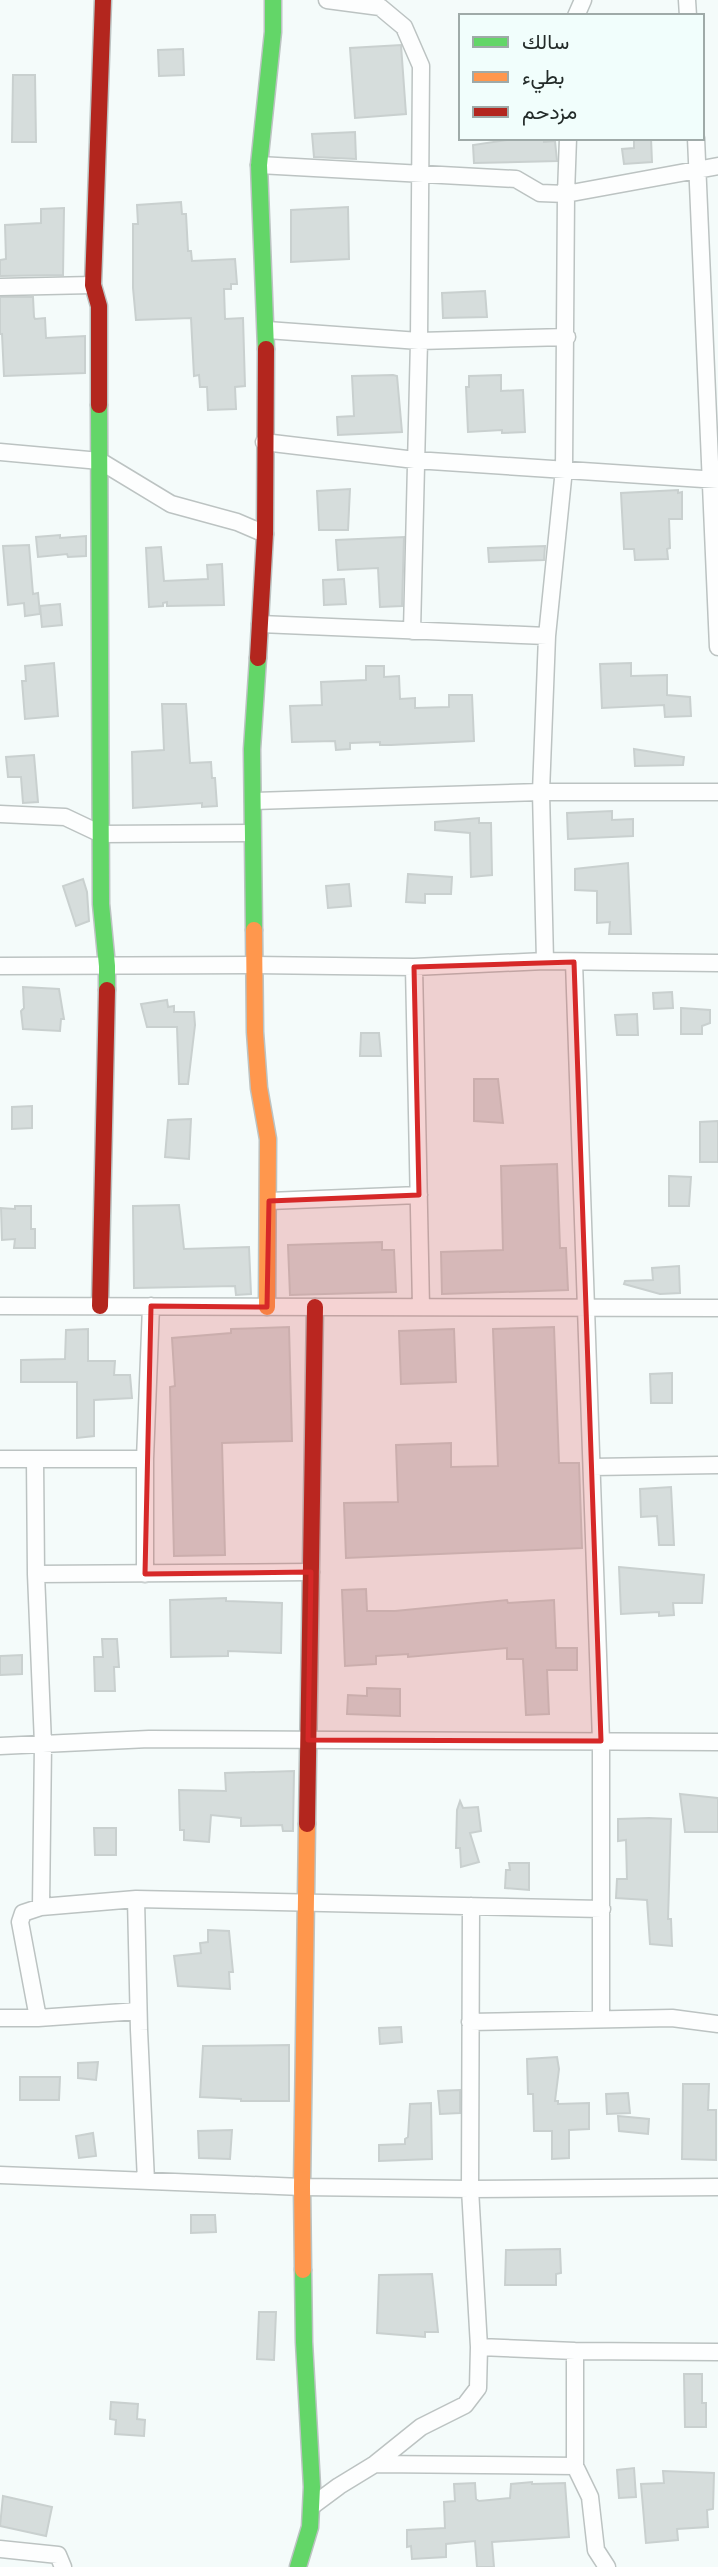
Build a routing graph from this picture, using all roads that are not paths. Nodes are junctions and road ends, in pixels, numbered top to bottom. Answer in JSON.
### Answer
{"nodes":[{"id":1,"x":103,"y":0,"type":"edge"},
{"id":2,"x":273,"y":0,"type":"edge"},
{"id":3,"x":327,"y":0,"type":"edge"},
{"id":4,"x":568,"y":140,"type":"edge"},
{"id":5,"x":696,"y":140,"type":"edge"},
{"id":6,"x":259,"y":166,"type":"junction"},
{"id":7,"x":718,"y":166,"type":"edge"},
{"id":8,"x":699,"y":168,"type":"junction"},
{"id":9,"x":419,"y":174,"type":"junction"},
{"id":10,"x":566,"y":194,"type":"junction"},
{"id":11,"x":93,"y":285,"type":"junction"},
{"id":12,"x":0,"y":287,"type":"edge"},
{"id":13,"x":267,"y":330,"type":"junction"},
{"id":14,"x":567,"y":337,"type":"junction"},
{"id":15,"x":419,"y":341,"type":"junction"},
{"id":16,"x":264,"y":442,"type":"junction"},
{"id":17,"x":0,"y":452,"type":"edge"},
{"id":18,"x":415,"y":460,"type":"junction"},
{"id":19,"x":100,"y":461,"type":"junction"},
{"id":20,"x":564,"y":469,"type":"junction"},
{"id":21,"x":715,"y":480,"type":"edge"},
{"id":22,"x":265,"y":534,"type":"junction"},
{"id":23,"x":260,"y":624,"type":"junction"},
{"id":24,"x":412,"y":631,"type":"junction"},
{"id":25,"x":547,"y":636,"type":"junction"},
{"id":26,"x":718,"y":647,"type":"edge"},
{"id":27,"x":541,"y":792,"type":"junction"},
{"id":28,"x":718,"y":792,"type":"edge"},
{"id":29,"x":253,"y":801,"type":"junction"},
{"id":30,"x":0,"y":814,"type":"edge"},
{"id":31,"x":252,"y":833,"type":"junction"},
{"id":32,"x":101,"y":834,"type":"junction"},
{"id":33,"x":545,"y":961,"type":"junction"},
{"id":34,"x":574,"y":962,"type":"junction"},
{"id":35,"x":718,"y":963,"type":"edge"},
{"id":36,"x":254,"y":965,"type":"junction"},
{"id":37,"x":0,"y":966,"type":"edge"},
{"id":38,"x":107,"y":966,"type":"junction"},
{"id":39,"x":414,"y":967,"type":"junction"},
{"id":40,"x":419,"y":1195,"type":"junction"},
{"id":41,"x":269,"y":1201,"type":"junction"},
{"id":42,"x":0,"y":1306,"type":"edge"},
{"id":43,"x":100,"y":1306,"type":"junction"},
{"id":44,"x":151,"y":1306,"type":"junction"},
{"id":45,"x":267,"y":1307,"type":"junction"},
{"id":46,"x":315,"y":1307,"type":"junction"},
{"id":47,"x":421,"y":1307,"type":"junction"},
{"id":48,"x":587,"y":1308,"type":"junction"},
{"id":49,"x":718,"y":1308,"type":"edge"},
{"id":50,"x":0,"y":1459,"type":"edge"},
{"id":51,"x":35,"y":1459,"type":"junction"},
{"id":52,"x":145,"y":1459,"type":"junction"},
{"id":53,"x":718,"y":1465,"type":"edge"},
{"id":54,"x":592,"y":1467,"type":"junction"},
{"id":55,"x":311,"y":1572,"type":"junction"},
{"id":56,"x":36,"y":1574,"type":"junction"},
{"id":57,"x":145,"y":1574,"type":"junction"},
{"id":58,"x":308,"y":1740,"type":"junction"},
{"id":59,"x":601,"y":1741,"type":"junction"},
{"id":60,"x":718,"y":1742,"type":"edge"},
{"id":61,"x":43,"y":1744,"type":"junction"},
{"id":62,"x":0,"y":1746,"type":"edge"},
{"id":63,"x":136,"y":1899,"type":"junction"},
{"id":64,"x":306,"y":1903,"type":"junction"},
{"id":65,"x":471,"y":1906,"type":"junction"},
{"id":66,"x":41,"y":1907,"type":"junction"},
{"id":67,"x":602,"y":1909,"type":"junction"},
{"id":68,"x":138,"y":2011,"type":"junction"},
{"id":69,"x":0,"y":2018,"type":"edge"},
{"id":70,"x":38,"y":2018,"type":"junction"},
{"id":71,"x":601,"y":2019,"type":"junction"},
{"id":72,"x":470,"y":2022,"type":"junction"},
{"id":73,"x":718,"y":2024,"type":"edge"},
{"id":74,"x":0,"y":2175,"type":"edge"},
{"id":75,"x":146,"y":2181,"type":"junction"},
{"id":76,"x":302,"y":2187,"type":"junction"},
{"id":77,"x":718,"y":2187,"type":"edge"},
{"id":78,"x":470,"y":2189,"type":"junction"},
{"id":79,"x":479,"y":2347,"type":"junction"},
{"id":80,"x":575,"y":2351,"type":"junction"},
{"id":81,"x":718,"y":2351,"type":"edge"},
{"id":82,"x":375,"y":2464,"type":"junction"},
{"id":83,"x":575,"y":2466,"type":"junction"},
{"id":84,"x":312,"y":2506,"type":"junction"},
{"id":85,"x":0,"y":2549,"type":"edge"},
{"id":86,"x":63,"y":2567,"type":"edge"},
{"id":87,"x":298,"y":2567,"type":"edge"},
{"id":88,"x":607,"y":2567,"type":"edge"}],
"edges":[{"from":1,"to":11,"type":"street"},
{"from":2,"to":6,"type":"street"},
{"from":3,"to":9,"type":"street"},
{"from":4,"to":10,"type":"street"},
{"from":5,"to":8,"type":"street"},
{"from":6,"to":9,"type":"street"},
{"from":6,"to":13,"type":"street"},
{"from":7,"to":8,"type":"street"},
{"from":8,"to":10,"type":"street"},
{"from":8,"to":21,"type":"street"},
{"from":9,"to":10,"type":"street"},
{"from":9,"to":15,"type":"street"},
{"from":10,"to":14,"type":"street"},
{"from":11,"to":12,"type":"street"},
{"from":11,"to":19,"type":"street"},
{"from":13,"to":15,"type":"street"},
{"from":13,"to":16,"type":"street"},
{"from":14,"to":15,"type":"street"},
{"from":14,"to":20,"type":"street"},
{"from":15,"to":18,"type":"street"},
{"from":16,"to":18,"type":"street"},
{"from":16,"to":22,"type":"street"},
{"from":17,"to":19,"type":"street"},
{"from":18,"to":20,"type":"street"},
{"from":18,"to":24,"type":"street"},
{"from":19,"to":22,"type":"street"},
{"from":19,"to":32,"type":"street"},
{"from":20,"to":21,"type":"street"},
{"from":20,"to":25,"type":"street"},
{"from":21,"to":26,"type":"street"},
{"from":22,"to":23,"type":"street"},
{"from":23,"to":24,"type":"street"},
{"from":23,"to":29,"type":"street"},
{"from":24,"to":25,"type":"street"},
{"from":25,"to":27,"type":"street"},
{"from":27,"to":28,"type":"street"},
{"from":27,"to":29,"type":"street"},
{"from":27,"to":33,"type":"street"},
{"from":29,"to":31,"type":"street"},
{"from":30,"to":32,"type":"street"},
{"from":31,"to":32,"type":"street"},
{"from":31,"to":36,"type":"street"},
{"from":32,"to":38,"type":"street"},
{"from":33,"to":34,"type":"street"},
{"from":33,"to":39,"type":"street"},
{"from":34,"to":35,"type":"street"},
{"from":34,"to":48,"type":"street"},
{"from":36,"to":38,"type":"street"},
{"from":36,"to":39,"type":"street"},
{"from":36,"to":41,"type":"street"},
{"from":37,"to":38,"type":"street"},
{"from":38,"to":43,"type":"street"},
{"from":39,"to":40,"type":"street"},
{"from":40,"to":41,"type":"street"},
{"from":40,"to":47,"type":"street"},
{"from":41,"to":45,"type":"street"},
{"from":42,"to":43,"type":"street"},
{"from":43,"to":44,"type":"street"},
{"from":44,"to":45,"type":"street"},
{"from":44,"to":52,"type":"street"},
{"from":45,"to":46,"type":"street"},
{"from":46,"to":47,"type":"street"},
{"from":46,"to":55,"type":"street"},
{"from":47,"to":48,"type":"street"},
{"from":48,"to":49,"type":"street"},
{"from":48,"to":54,"type":"street"},
{"from":50,"to":51,"type":"street"},
{"from":51,"to":52,"type":"street"},
{"from":51,"to":56,"type":"street"},
{"from":52,"to":57,"type":"street"},
{"from":53,"to":54,"type":"street"},
{"from":54,"to":59,"type":"street"},
{"from":55,"to":57,"type":"street"},
{"from":55,"to":58,"type":"street"},
{"from":56,"to":57,"type":"street"},
{"from":56,"to":61,"type":"street"},
{"from":58,"to":59,"type":"street"},
{"from":58,"to":61,"type":"street"},
{"from":58,"to":64,"type":"street"},
{"from":59,"to":60,"type":"street"},
{"from":59,"to":67,"type":"street"},
{"from":61,"to":62,"type":"street"},
{"from":61,"to":66,"type":"street"},
{"from":63,"to":64,"type":"street"},
{"from":63,"to":66,"type":"street"},
{"from":63,"to":68,"type":"street"},
{"from":64,"to":65,"type":"street"},
{"from":64,"to":76,"type":"street"},
{"from":65,"to":67,"type":"street"},
{"from":65,"to":72,"type":"street"},
{"from":66,"to":70,"type":"street"},
{"from":67,"to":71,"type":"street"},
{"from":68,"to":70,"type":"street"},
{"from":68,"to":75,"type":"street"},
{"from":69,"to":70,"type":"street"},
{"from":71,"to":72,"type":"street"},
{"from":71,"to":73,"type":"street"},
{"from":72,"to":78,"type":"street"},
{"from":74,"to":75,"type":"street"},
{"from":75,"to":76,"type":"street"},
{"from":76,"to":78,"type":"street"},
{"from":76,"to":84,"type":"street"},
{"from":77,"to":78,"type":"street"},
{"from":78,"to":79,"type":"street"},
{"from":79,"to":80,"type":"street"},
{"from":79,"to":82,"type":"street"},
{"from":80,"to":81,"type":"street"},
{"from":80,"to":83,"type":"street"},
{"from":82,"to":83,"type":"street"},
{"from":82,"to":84,"type":"street"},
{"from":83,"to":88,"type":"street"},
{"from":84,"to":87,"type":"street"},
{"from":85,"to":86,"type":"street"}]}
